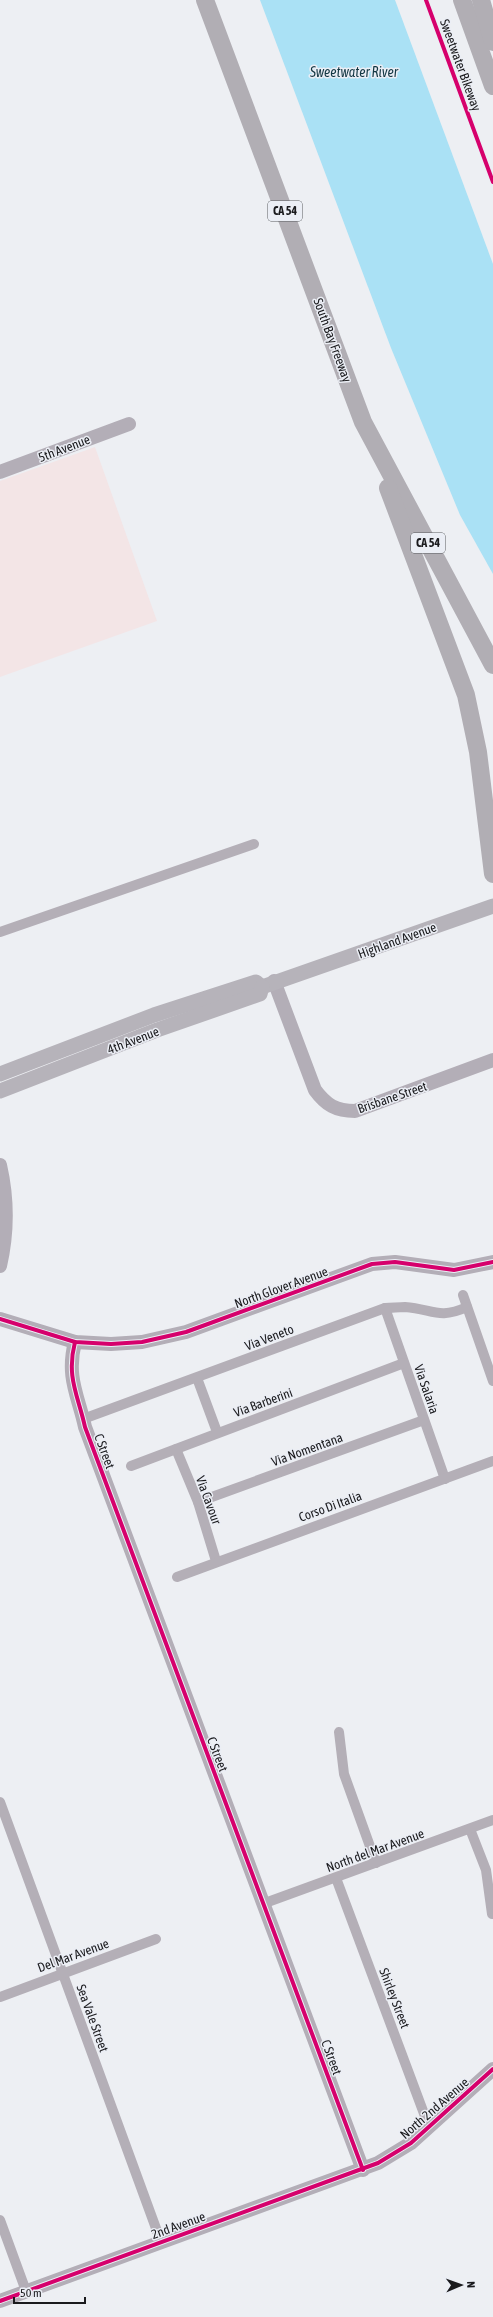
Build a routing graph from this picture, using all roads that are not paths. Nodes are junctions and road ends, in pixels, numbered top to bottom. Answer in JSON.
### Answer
{"nodes":[{"id":1,"x":205,"y":0,"type":"edge"},
{"id":2,"x":462,"y":0,"type":"edge"},
{"id":3,"x":481,"y":0,"type":"edge"},
{"id":4,"x":493,"y":42,"type":"edge"},
{"id":5,"x":493,"y":86,"type":"edge"},
{"id":6,"x":363,"y":422,"type":"junction"},
{"id":7,"x":128,"y":424,"type":"dead end"},
{"id":8,"x":0,"y":472,"type":"edge"},
{"id":9,"x":493,"y":664,"type":"edge"},
{"id":10,"x":254,"y":844,"type":"dead end"},
{"id":11,"x":493,"y":874,"type":"edge"},
{"id":12,"x":493,"y":906,"type":"edge"},
{"id":13,"x":0,"y":932,"type":"edge"},
{"id":14,"x":302,"y":974,"type":"joint"},
{"id":15,"x":268,"y":984,"type":"junction"},
{"id":16,"x":493,"y":1060,"type":"edge"},
{"id":17,"x":0,"y":1074,"type":"edge"},
{"id":18,"x":0,"y":1091,"type":"edge"},
{"id":19,"x":0,"y":1165,"type":"edge"},
{"id":20,"x":493,"y":1262,"type":"edge"},
{"id":21,"x":0,"y":1266,"type":"edge"},
{"id":22,"x":463,"y":1294,"type":"dead end"},
{"id":23,"x":467,"y":1307,"type":"junction"},
{"id":24,"x":385,"y":1308,"type":"junction"},
{"id":25,"x":0,"y":1320,"type":"edge"},
{"id":26,"x":75,"y":1342,"type":"junction"},
{"id":27,"x":404,"y":1363,"type":"junction"},
{"id":28,"x":197,"y":1378,"type":"junction"},
{"id":29,"x":493,"y":1381,"type":"edge"},
{"id":30,"x":83,"y":1419,"type":"junction"},
{"id":31,"x":424,"y":1420,"type":"junction"},
{"id":32,"x":217,"y":1432,"type":"junction"},
{"id":33,"x":176,"y":1449,"type":"junction"},
{"id":34,"x":493,"y":1461,"type":"edge"},
{"id":35,"x":130,"y":1466,"type":"dead end"},
{"id":36,"x":445,"y":1479,"type":"junction"},
{"id":37,"x":198,"y":1502,"type":"junction"},
{"id":38,"x":216,"y":1561,"type":"junction"},
{"id":39,"x":177,"y":1577,"type":"dead end"},
{"id":40,"x":338,"y":1732,"type":"dead end"},
{"id":41,"x":0,"y":1802,"type":"edge"},
{"id":42,"x":493,"y":1820,"type":"edge"},
{"id":43,"x":470,"y":1829,"type":"junction"},
{"id":44,"x":376,"y":1863,"type":"junction"},
{"id":45,"x":336,"y":1878,"type":"junction"},
{"id":46,"x":264,"y":1903,"type":"junction"},
{"id":47,"x":492,"y":1914,"type":"edge"},
{"id":48,"x":156,"y":1939,"type":"dead end"},
{"id":49,"x":63,"y":1973,"type":"junction"},
{"id":50,"x":0,"y":1996,"type":"edge"},
{"id":51,"x":493,"y":2069,"type":"edge"},
{"id":52,"x":429,"y":2127,"type":"junction"},
{"id":53,"x":363,"y":2170,"type":"junction"},
{"id":54,"x":0,"y":2220,"type":"edge"},
{"id":55,"x":161,"y":2242,"type":"junction"},
{"id":56,"x":26,"y":2291,"type":"junction"},
{"id":57,"x":0,"y":2301,"type":"edge"}],
"edges":[{"from":1,"to":6,"type":"highway","name":"South Bay Freeway","number":"CA 54"},
{"from":2,"to":5,"type":"highway"},
{"from":3,"to":4,"type":"highway"},
{"from":6,"to":9,"type":"highway","name":"South Bay Freeway","number":"CA 54"},
{"from":6,"to":11,"type":"highway"},
{"from":7,"to":8,"type":"street","name":"5th Avenue"},
{"from":10,"to":13,"type":"street"},
{"from":12,"to":14,"type":"main road","name":"Highland Avenue"},
{"from":14,"to":15,"type":"main road","name":"4th Avenue"},
{"from":15,"to":16,"type":"street","name":"Brisbane Street"},
{"from":15,"to":17,"type":"main road","name":"4th Avenue"},
{"from":15,"to":18,"type":"main road","name":"4th Avenue"},
{"from":19,"to":21,"type":"street"},
{"from":20,"to":26,"type":"street","name":"North Glover Avenue"},
{"from":22,"to":23,"type":"street"},
{"from":23,"to":24,"type":"street","name":"Via Veneto"},
{"from":23,"to":29,"type":"street"},
{"from":24,"to":27,"type":"street","name":"Via Salaria"},
{"from":24,"to":28,"type":"street","name":"Via Veneto"},
{"from":25,"to":26,"type":"street","name":"North Glover Avenue"},
{"from":26,"to":30,"type":"street","name":"C Street"},
{"from":27,"to":31,"type":"street","name":"Via Salaria"},
{"from":27,"to":32,"type":"street","name":"Via Barberini"},
{"from":28,"to":30,"type":"street","name":"Via Veneto"},
{"from":28,"to":32,"type":"street"},
{"from":30,"to":46,"type":"street","name":"C Street"},
{"from":31,"to":36,"type":"street","name":"Via Salaria"},
{"from":31,"to":37,"type":"street","name":"Via Nomentana"},
{"from":32,"to":33,"type":"street","name":"Via Barberini"},
{"from":33,"to":35,"type":"street","name":"Via Barberini"},
{"from":33,"to":37,"type":"street","name":"Via Cavour"},
{"from":34,"to":36,"type":"street","name":"Corso Di Italia"},
{"from":36,"to":38,"type":"street","name":"Corso Di Italia"},
{"from":37,"to":38,"type":"street","name":"Via Cavour"},
{"from":38,"to":39,"type":"street","name":"Corso Di Italia"},
{"from":40,"to":44,"type":"street"},
{"from":41,"to":49,"type":"street","name":"Sea Vale Street"},
{"from":42,"to":43,"type":"street","name":"North del Mar Avenue"},
{"from":43,"to":44,"type":"street","name":"North del Mar Avenue"},
{"from":43,"to":47,"type":"street"},
{"from":44,"to":45,"type":"street","name":"North del Mar Avenue"},
{"from":45,"to":46,"type":"street","name":"North del Mar Avenue"},
{"from":45,"to":52,"type":"street","name":"Shirley Street"},
{"from":46,"to":53,"type":"street","name":"C Street"},
{"from":48,"to":49,"type":"street","name":"Del Mar Avenue"},
{"from":49,"to":50,"type":"street","name":"Del Mar Avenue"},
{"from":49,"to":55,"type":"street","name":"Sea Vale Street"},
{"from":51,"to":52,"type":"street","name":"North 2nd Avenue"},
{"from":52,"to":53,"type":"street","name":"North 2nd Avenue"},
{"from":53,"to":55,"type":"street","name":"2nd Avenue"},
{"from":54,"to":56,"type":"street"},
{"from":55,"to":56,"type":"street","name":"2nd Avenue"},
{"from":56,"to":57,"type":"street","name":"2nd Avenue"}]}
